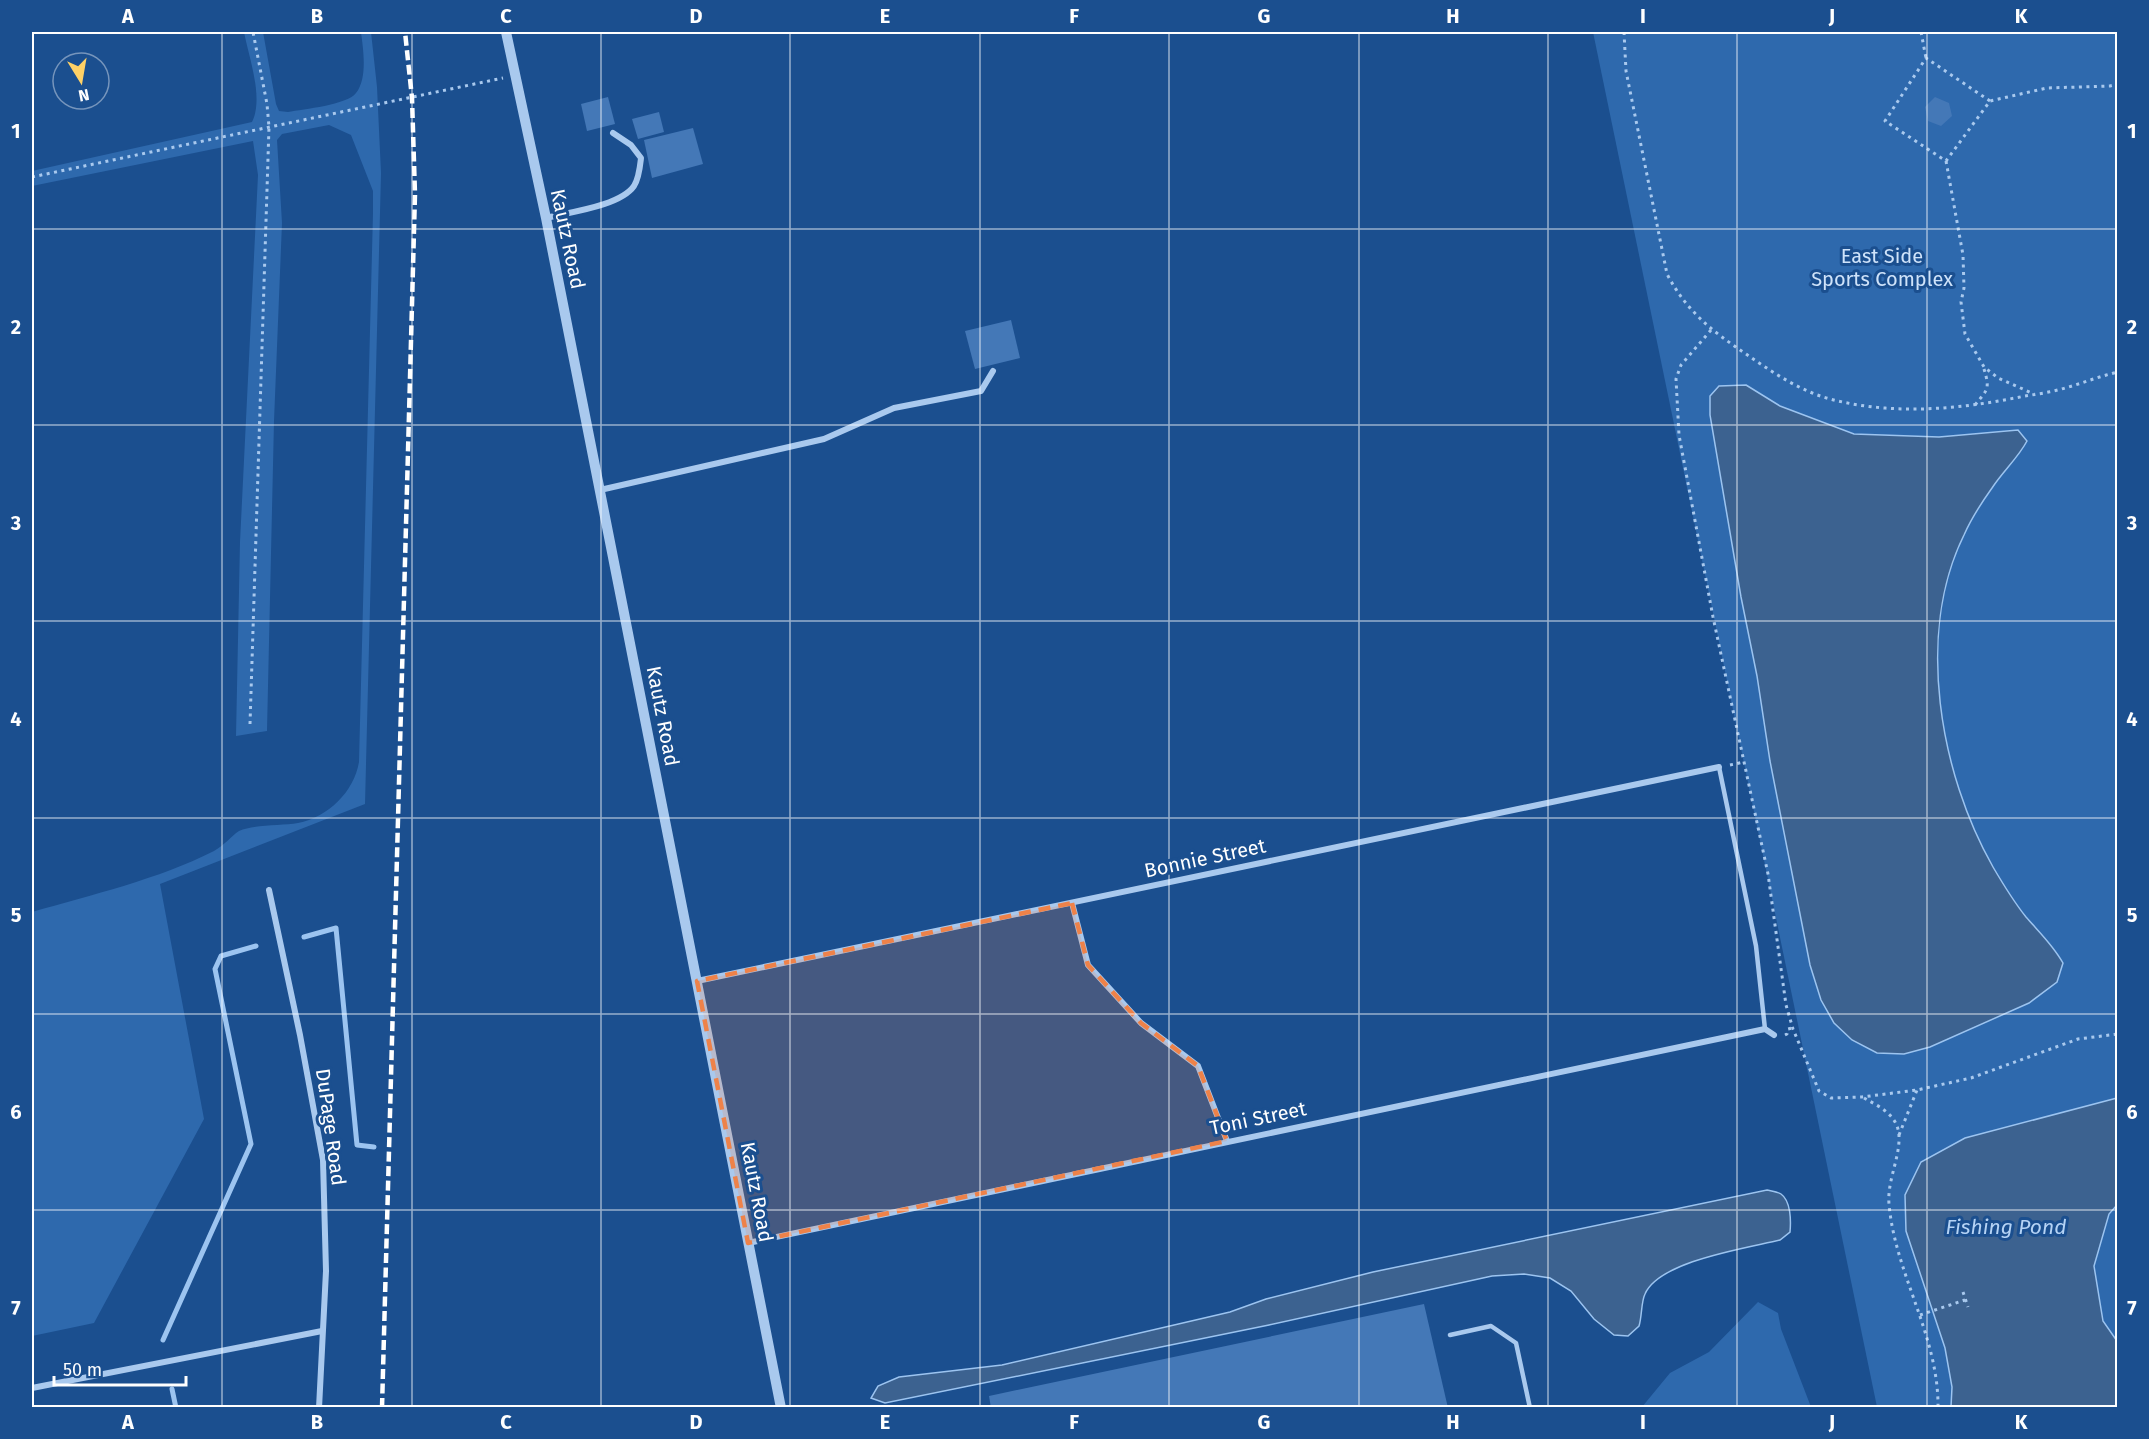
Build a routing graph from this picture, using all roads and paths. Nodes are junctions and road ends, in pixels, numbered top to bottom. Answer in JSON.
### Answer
{"nodes":[{"id":1,"x":253,"y":32,"type":"edge"},
{"id":2,"x":506,"y":32,"type":"edge"},
{"id":3,"x":1624,"y":32,"type":"edge"},
{"id":4,"x":1921,"y":32,"type":"edge"},
{"id":5,"x":1926,"y":58,"type":"junction"},
{"id":6,"x":514,"y":76,"type":"junction"},
{"id":7,"x":2118,"y":84,"type":"edge"},
{"id":8,"x":1990,"y":101,"type":"junction"},
{"id":9,"x":269,"y":128,"type":"junction"},
{"id":10,"x":613,"y":133,"type":"dead end"},
{"id":11,"x":1946,"y":160,"type":"junction"},
{"id":12,"x":32,"y":177,"type":"edge"},
{"id":13,"x":546,"y":218,"type":"junction"},
{"id":14,"x":1712,"y":330,"type":"junction"},
{"id":15,"x":1984,"y":367,"type":"junction"},
{"id":16,"x":993,"y":370,"type":"dead end"},
{"id":17,"x":2118,"y":372,"type":"edge"},
{"id":18,"x":2035,"y":394,"type":"junction"},
{"id":19,"x":1975,"y":405,"type":"junction"},
{"id":20,"x":600,"y":490,"type":"junction"},
{"id":21,"x":250,"y":724,"type":"dead end"},
{"id":22,"x":1719,"y":767,"type":"joint"},
{"id":23,"x":269,"y":890,"type":"dead end"},
{"id":24,"x":1072,"y":903,"type":"junction"},
{"id":25,"x":697,"y":981,"type":"junction"},
{"id":26,"x":1765,"y":1029,"type":"junction"},
{"id":27,"x":2118,"y":1034,"type":"edge"},
{"id":28,"x":1774,"y":1035,"type":"dead end"},
{"id":29,"x":1917,"y":1090,"type":"junction"},
{"id":30,"x":1862,"y":1097,"type":"junction"},
{"id":31,"x":1899,"y":1137,"type":"junction"},
{"id":32,"x":1227,"y":1141,"type":"junction"},
{"id":33,"x":748,"y":1243,"type":"junction"},
{"id":34,"x":1963,"y":1292,"type":"dead end"},
{"id":35,"x":1965,"y":1300,"type":"junction"},
{"id":36,"x":1968,"y":1307,"type":"dead end"},
{"id":37,"x":1920,"y":1315,"type":"junction"},
{"id":38,"x":322,"y":1331,"type":"junction"},
{"id":39,"x":1450,"y":1335,"type":"dead end"},
{"id":40,"x":32,"y":1388,"type":"edge"},
{"id":41,"x":319,"y":1407,"type":"edge"},
{"id":42,"x":781,"y":1407,"type":"edge"},
{"id":43,"x":1530,"y":1407,"type":"edge"},
{"id":44,"x":1938,"y":1407,"type":"edge"}],
"edges":[{"from":1,"to":9,"type":"path"},
{"from":2,"to":6,"type":"street","name":"Kautz Road"},
{"from":3,"to":14,"type":"path"},
{"from":4,"to":5,"type":"path"},
{"from":5,"to":8,"type":"path"},
{"from":5,"to":11,"type":"path"},
{"from":6,"to":9,"type":"path"},
{"from":6,"to":13,"type":"street","name":"Kautz Road"},
{"from":7,"to":8,"type":"path"},
{"from":8,"to":11,"type":"path"},
{"from":9,"to":12,"type":"path"},
{"from":9,"to":21,"type":"path"},
{"from":10,"to":13,"type":"street"},
{"from":11,"to":15,"type":"path"},
{"from":13,"to":20,"type":"street","name":"Kautz Road"},
{"from":14,"to":19,"type":"path"},
{"from":14,"to":30,"type":"path"},
{"from":15,"to":18,"type":"path"},
{"from":15,"to":19,"type":"path"},
{"from":16,"to":20,"type":"street"},
{"from":17,"to":18,"type":"path"},
{"from":18,"to":19,"type":"path"},
{"from":20,"to":25,"type":"street","name":"Kautz Road"},
{"from":22,"to":24,"type":"street","name":"Bonnie Street"},
{"from":22,"to":26,"type":"lane"},
{"from":23,"to":38,"type":"street","name":"DuPage Road"},
{"from":24,"to":25,"type":"street","name":"Bonnie Street"},
{"from":24,"to":32,"type":"street"},
{"from":25,"to":33,"type":"street","name":"Kautz Road"},
{"from":26,"to":28,"type":"street"},
{"from":26,"to":32,"type":"street","name":"Toni Street"},
{"from":27,"to":29,"type":"path"},
{"from":29,"to":30,"type":"path"},
{"from":29,"to":31,"type":"path"},
{"from":30,"to":31,"type":"path"},
{"from":31,"to":37,"type":"path"},
{"from":32,"to":33,"type":"street","name":"Toni Street"},
{"from":33,"to":42,"type":"street","name":"Kautz Road"},
{"from":34,"to":35,"type":"path"},
{"from":35,"to":36,"type":"path"},
{"from":35,"to":37,"type":"path"},
{"from":37,"to":44,"type":"path"},
{"from":38,"to":40,"type":"street"},
{"from":38,"to":41,"type":"street","name":"DuPage Road"},
{"from":39,"to":43,"type":"lane"}]}
